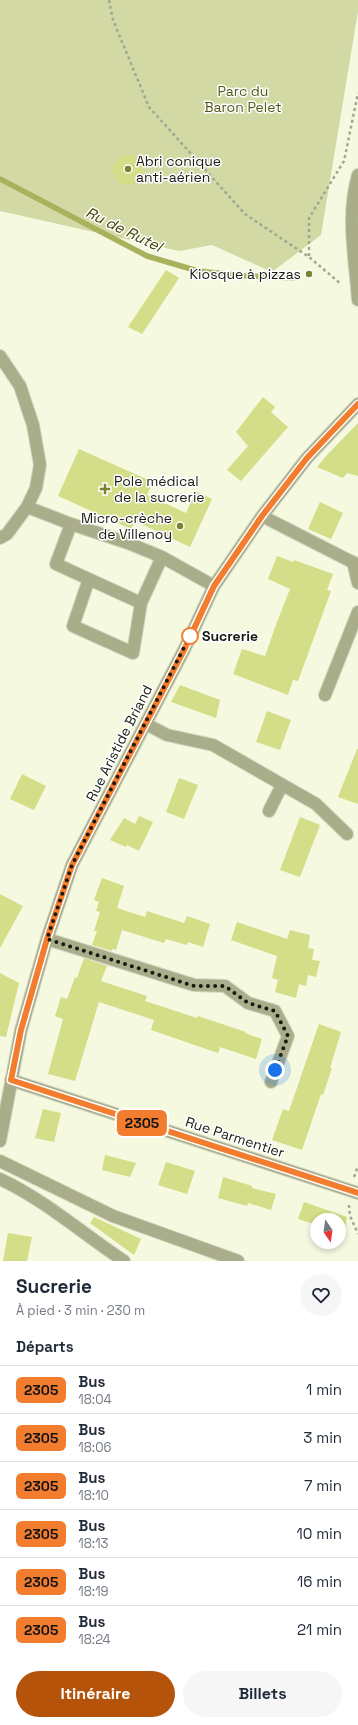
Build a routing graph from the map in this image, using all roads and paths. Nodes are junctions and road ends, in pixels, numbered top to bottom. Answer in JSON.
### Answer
{"nodes":[{"id":1,"x":109,"y":0,"type":"edge"},
{"id":2,"x":358,"y":93,"type":"edge"},
{"id":3,"x":358,"y":175,"type":"edge"},
{"id":4,"x":309,"y":257,"type":"junction"},
{"id":5,"x":345,"y":286,"type":"dead end"},
{"id":6,"x":358,"y":300,"type":"edge"},
{"id":7,"x":0,"y":356,"type":"edge"},
{"id":8,"x":358,"y":404,"type":"edge"},
{"id":9,"x":27,"y":507,"type":"junction"},
{"id":10,"x":262,"y":516,"type":"junction"},
{"id":11,"x":71,"y":524,"type":"junction"},
{"id":12,"x":0,"y":538,"type":"edge"},
{"id":13,"x":162,"y":557,"type":"junction"},
{"id":14,"x":355,"y":563,"type":"edge"},
{"id":15,"x":89,"y":579,"type":"junction"},
{"id":16,"x":358,"y":583,"type":"edge"},
{"id":17,"x":214,"y":586,"type":"junction"},
{"id":18,"x":141,"y":603,"type":"junction"},
{"id":19,"x":358,"y":612,"type":"edge"},
{"id":20,"x":325,"y":695,"type":"dead end"},
{"id":21,"x":146,"y":724,"type":"junction"},
{"id":22,"x":282,"y":785,"type":"junction"},
{"id":23,"x":269,"y":812,"type":"dead end"},
{"id":24,"x":347,"y":834,"type":"dead end"},
{"id":25,"x":47,"y":939,"type":"junction"},
{"id":26,"x":11,"y":1080,"type":"junction"},
{"id":27,"x":271,"y":1082,"type":"dead end"},
{"id":28,"x":0,"y":1140,"type":"edge"},
{"id":29,"x":0,"y":1161,"type":"edge"},
{"id":30,"x":0,"y":1179,"type":"edge"},
{"id":31,"x":358,"y":1193,"type":"edge"},
{"id":32,"x":124,"y":1261,"type":"edge"},
{"id":33,"x":238,"y":1261,"type":"edge"}],
"edges":[{"from":1,"to":4,"type":"path"},
{"from":2,"to":4,"type":"path"},
{"from":3,"to":6,"type":"street"},
{"from":4,"to":5,"type":"path"},
{"from":7,"to":9,"type":"street"},
{"from":8,"to":10,"type":"street","name":"Rue Aristide Briand"},
{"from":9,"to":11,"type":"street"},
{"from":9,"to":12,"type":"street"},
{"from":10,"to":14,"type":"street"},
{"from":10,"to":17,"type":"street","name":"Rue Aristide Briand"},
{"from":11,"to":13,"type":"street"},
{"from":11,"to":15,"type":"street"},
{"from":13,"to":17,"type":"street"},
{"from":13,"to":18,"type":"street"},
{"from":14,"to":16,"type":"street"},
{"from":15,"to":18,"type":"street"},
{"from":15,"to":18,"type":"street"},
{"from":17,"to":21,"type":"street","name":"Rue Aristide Briand"},
{"from":19,"to":20,"type":"street"},
{"from":21,"to":22,"type":"street"},
{"from":21,"to":25,"type":"street","name":"Rue Aristide Briand"},
{"from":22,"to":23,"type":"street"},
{"from":22,"to":24,"type":"street"},
{"from":25,"to":26,"type":"street","name":"Rue Aristide Briand"},
{"from":25,"to":27,"type":"street"},
{"from":26,"to":28,"type":"street","name":"Rue Aristide Briand"},
{"from":26,"to":31,"type":"street","name":"Rue Parmentier"},
{"from":29,"to":33,"type":"street"},
{"from":30,"to":32,"type":"street"}]}
